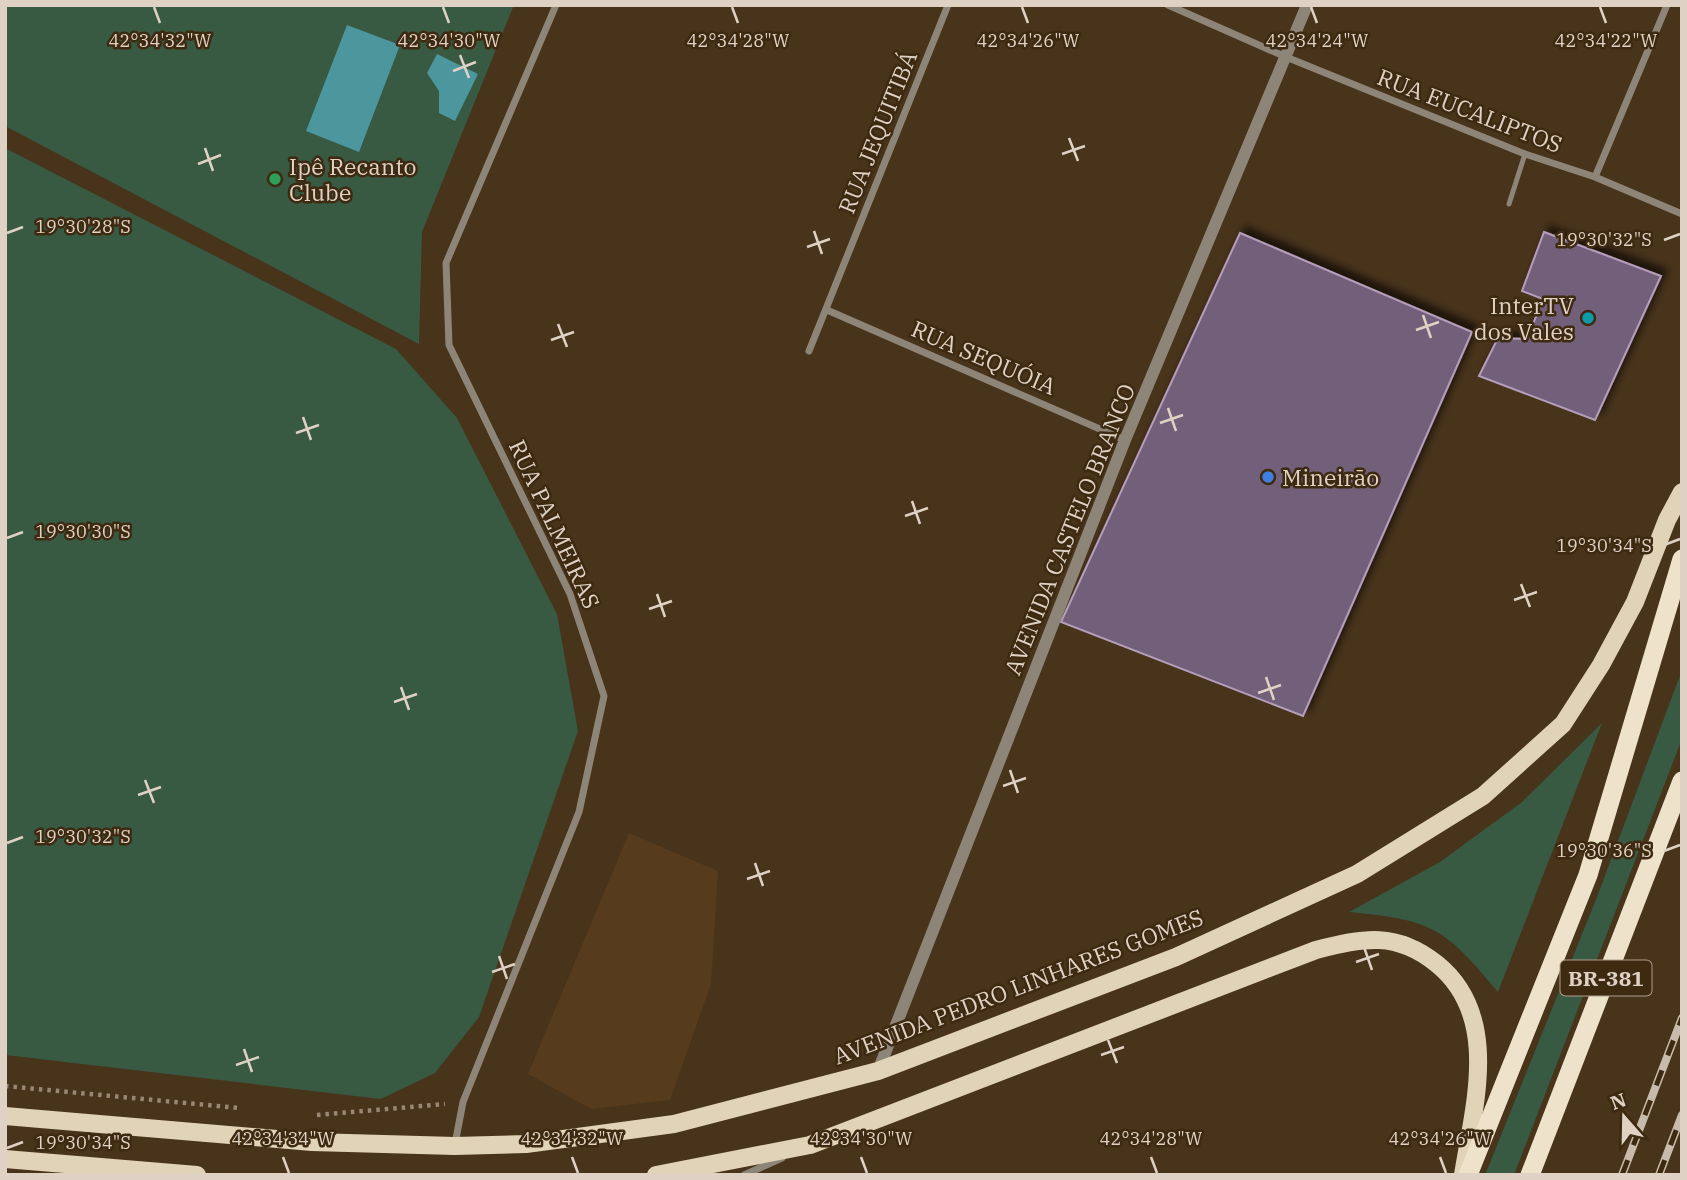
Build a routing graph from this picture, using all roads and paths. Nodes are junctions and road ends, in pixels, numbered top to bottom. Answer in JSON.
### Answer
{"nodes":[{"id":1,"x":556,"y":5,"type":"edge"},
{"id":2,"x":948,"y":5,"type":"edge"},
{"id":3,"x":1168,"y":5,"type":"edge"},
{"id":4,"x":1307,"y":5,"type":"edge"},
{"id":5,"x":1667,"y":5,"type":"edge"},
{"id":6,"x":1286,"y":57,"type":"junction"},
{"id":7,"x":1525,"y":154,"type":"junction"},
{"id":8,"x":1595,"y":177,"type":"junction"},
{"id":9,"x":1509,"y":204,"type":"dead end"},
{"id":10,"x":1682,"y":214,"type":"edge"},
{"id":11,"x":827,"y":310,"type":"junction"},
{"id":12,"x":809,"y":351,"type":"dead end"},
{"id":13,"x":1125,"y":440,"type":"junction"},
{"id":14,"x":1682,"y":492,"type":"edge"},
{"id":15,"x":1682,"y":559,"type":"edge"},
{"id":16,"x":1682,"y":781,"type":"edge"},
{"id":17,"x":878,"y":1071,"type":"junction"},
{"id":18,"x":5,"y":1086,"type":"edge"},
{"id":19,"x":463,"y":1102,"type":"junction"},
{"id":20,"x":248,"y":1109,"type":"dead end"},
{"id":21,"x":5,"y":1116,"type":"edge"},
{"id":22,"x":315,"y":1116,"type":"dead end"},
{"id":23,"x":810,"y":1145,"type":"junction"},
{"id":24,"x":455,"y":1146,"type":"junction"},
{"id":25,"x":5,"y":1159,"type":"edge"},
{"id":26,"x":763,"y":1171,"type":"edge"},
{"id":27,"x":197,"y":1175,"type":"edge"},
{"id":28,"x":656,"y":1175,"type":"edge"},
{"id":29,"x":744,"y":1175,"type":"edge"},
{"id":30,"x":1466,"y":1175,"type":"edge"},
{"id":31,"x":1530,"y":1175,"type":"edge"}],
"edges":[{"from":1,"to":19,"type":"street","name":"RUA PALMEIRAS"},
{"from":2,"to":11,"type":"street","name":"RUA JEQUITIBÁ"},
{"from":3,"to":6,"type":"street","name":"RUA EUCALIPTOS"},
{"from":4,"to":6,"type":"street","name":"AVENIDA CASTELO BRANCO"},
{"from":5,"to":8,"type":"street"},
{"from":6,"to":7,"type":"street","name":"RUA EUCALIPTOS"},
{"from":6,"to":13,"type":"street","name":"AVENIDA CASTELO BRANCO"},
{"from":7,"to":8,"type":"street","name":"RUA EUCALIPTOS"},
{"from":7,"to":9,"type":"lane"},
{"from":8,"to":10,"type":"street","name":"RUA EUCALIPTOS"},
{"from":11,"to":12,"type":"street","name":"RUA JEQUITIBÁ"},
{"from":11,"to":13,"type":"street","name":"RUA SEQUÓIA"},
{"from":13,"to":17,"type":"street","name":"AVENIDA CASTELO BRANCO"},
{"from":14,"to":17,"type":"main road","name":"AVENIDA PEDRO LINHARES GOMES"},
{"from":15,"to":30,"type":"highway","number":"BR-381"},
{"from":16,"to":31,"type":"highway","number":"BR-381"},
{"from":17,"to":24,"type":"main road","name":"AVENIDA PEDRO LINHARES GOMES"},
{"from":18,"to":20,"type":"path"},
{"from":19,"to":22,"type":"path"},
{"from":19,"to":24,"type":"street","name":"RUA PALMEIRAS"},
{"from":21,"to":24,"type":"main road","name":"AVENIDA PEDRO LINHARES GOMES"},
{"from":23,"to":26,"type":"street"},
{"from":23,"to":28,"type":"main road"},
{"from":23,"to":30,"type":"main road"},
{"from":25,"to":27,"type":"main road"},
{"from":26,"to":29,"type":"street"}]}
